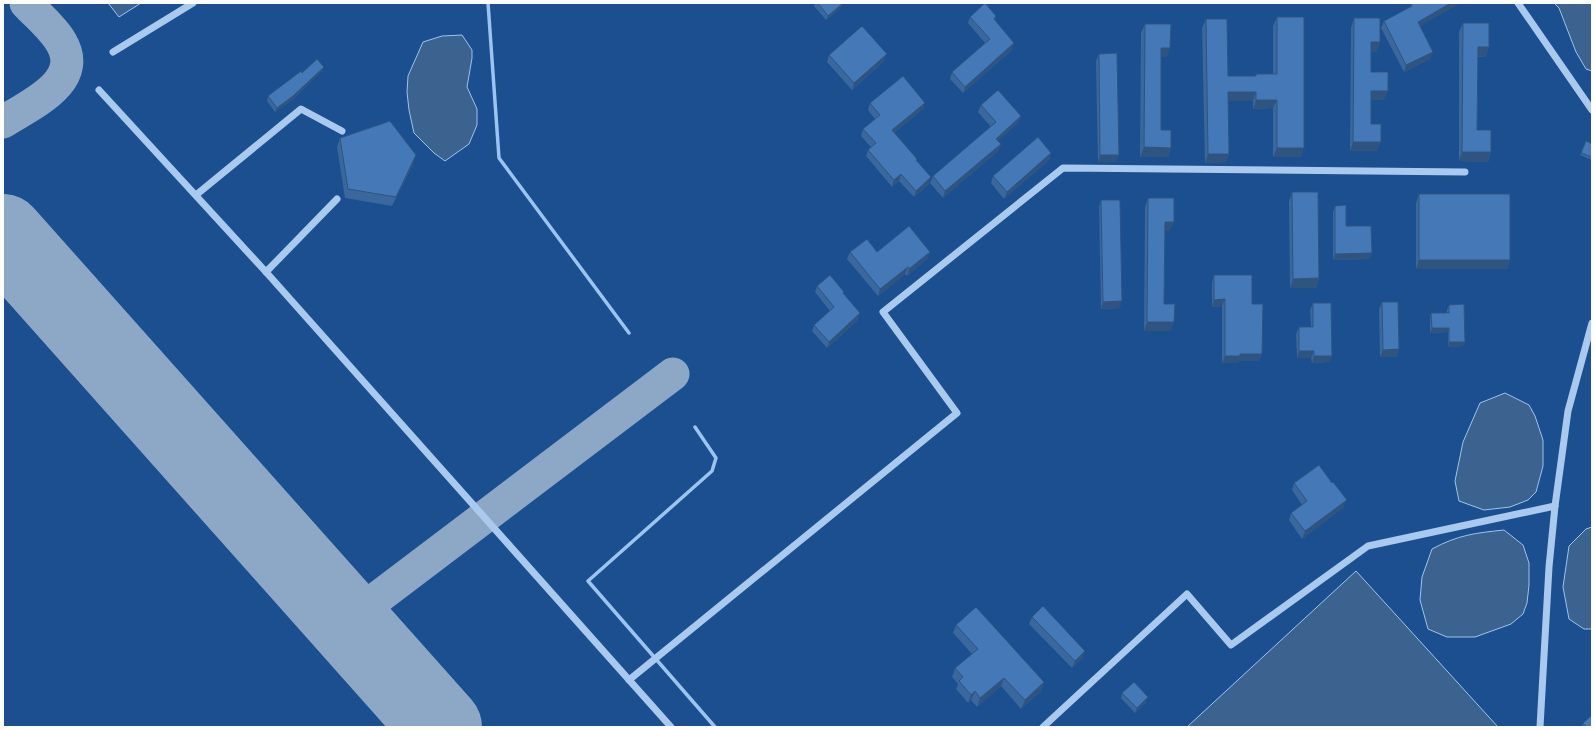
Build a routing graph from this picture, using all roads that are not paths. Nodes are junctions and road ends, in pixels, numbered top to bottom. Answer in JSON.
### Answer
{"nodes":[{"id":1,"x":193,"y":3,"type":"edge"},
{"id":2,"x":1518,"y":3,"type":"edge"},
{"id":3,"x":113,"y":52,"type":"dead end"},
{"id":4,"x":99,"y":90,"type":"dead end"},
{"id":5,"x":1592,"y":110,"type":"edge"},
{"id":6,"x":342,"y":131,"type":"dead end"},
{"id":7,"x":1466,"y":172,"type":"dead end"},
{"id":8,"x":196,"y":195,"type":"junction"},
{"id":9,"x":337,"y":199,"type":"dead end"},
{"id":10,"x":266,"y":272,"type":"junction"},
{"id":11,"x":1592,"y":323,"type":"edge"},
{"id":12,"x":1555,"y":506,"type":"junction"},
{"id":13,"x":629,"y":680,"type":"junction"},
{"id":14,"x":670,"y":727,"type":"edge"},
{"id":15,"x":1043,"y":727,"type":"edge"},
{"id":16,"x":1540,"y":727,"type":"edge"}],
"edges":[{"from":1,"to":3,"type":"street"},
{"from":2,"to":5,"type":"street"},
{"from":4,"to":8,"type":"street"},
{"from":6,"to":8,"type":"street"},
{"from":7,"to":13,"type":"street"},
{"from":8,"to":10,"type":"street"},
{"from":9,"to":10,"type":"street"},
{"from":10,"to":13,"type":"street"},
{"from":11,"to":12,"type":"street"},
{"from":12,"to":15,"type":"street"},
{"from":12,"to":16,"type":"street"},
{"from":13,"to":14,"type":"street"}]}
